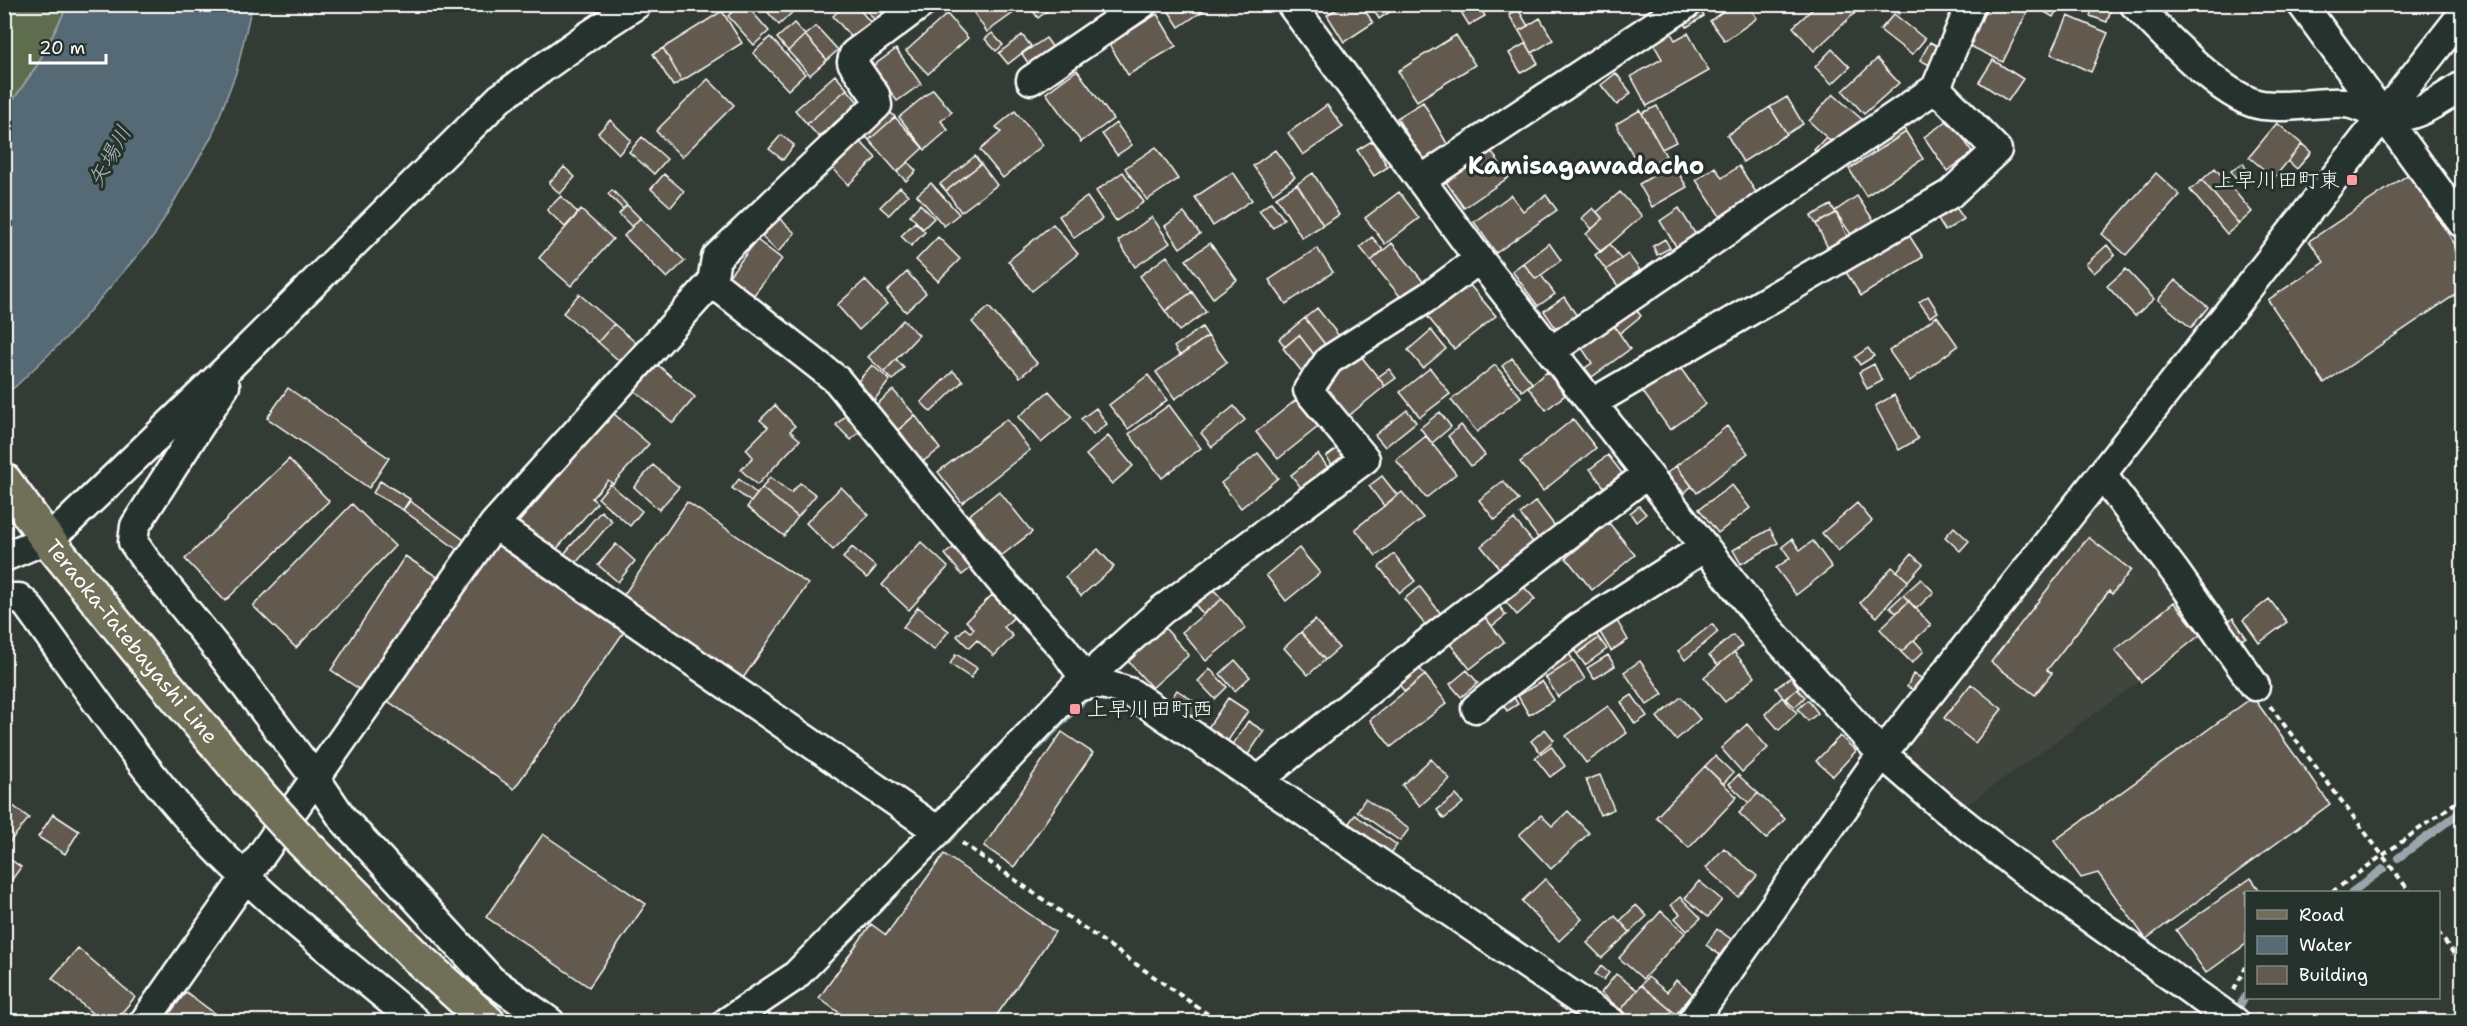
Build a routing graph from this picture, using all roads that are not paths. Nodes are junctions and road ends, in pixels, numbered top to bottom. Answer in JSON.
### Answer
{"nodes":[{"id":1,"x":637,"y":4,"type":"edge"},
{"id":2,"x":921,"y":4,"type":"edge"},
{"id":3,"x":1142,"y":4,"type":"edge"},
{"id":4,"x":1687,"y":4,"type":"edge"},
{"id":5,"x":1971,"y":4,"type":"edge"},
{"id":6,"x":2134,"y":4,"type":"edge"},
{"id":7,"x":2302,"y":4,"type":"edge"},
{"id":8,"x":1300,"y":8,"type":"edge"},
{"id":9,"x":2463,"y":15,"type":"edge"},
{"id":10,"x":1031,"y":80,"type":"dead end"},
{"id":11,"x":2463,"y":86,"type":"edge"},
{"id":12,"x":1936,"y":88,"type":"junction"},
{"id":13,"x":2384,"y":116,"type":"junction"},
{"id":14,"x":1421,"y":180,"type":"junction"},
{"id":15,"x":2463,"y":223,"type":"edge"},
{"id":16,"x":1479,"y":259,"type":"junction"},
{"id":17,"x":712,"y":282,"type":"junction"},
{"id":18,"x":1551,"y":351,"type":"junction"},
{"id":19,"x":227,"y":369,"type":"junction"},
{"id":20,"x":1592,"y":403,"type":"junction"},
{"id":21,"x":1647,"y":474,"type":"junction"},
{"id":22,"x":2102,"y":475,"type":"junction"},
{"id":23,"x":4,"y":480,"type":"edge"},
{"id":24,"x":494,"y":524,"type":"junction"},
{"id":25,"x":47,"y":538,"type":"junction"},
{"id":26,"x":1705,"y":548,"type":"junction"},
{"id":27,"x":4,"y":557,"type":"edge"},
{"id":28,"x":4,"y":598,"type":"edge"},
{"id":29,"x":1088,"y":683,"type":"junction"},
{"id":30,"x":2255,"y":686,"type":"road end"},
{"id":31,"x":1476,"y":708,"type":"dead end"},
{"id":32,"x":1882,"y":754,"type":"junction"},
{"id":33,"x":316,"y":779,"type":"junction"},
{"id":34,"x":1259,"y":780,"type":"junction"},
{"id":35,"x":938,"y":831,"type":"junction"},
{"id":36,"x":246,"y":878,"type":"junction"},
{"id":37,"x":144,"y":1022,"type":"edge"},
{"id":38,"x":416,"y":1022,"type":"edge"},
{"id":39,"x":488,"y":1022,"type":"edge"},
{"id":40,"x":550,"y":1022,"type":"edge"},
{"id":41,"x":727,"y":1022,"type":"edge"},
{"id":42,"x":1611,"y":1022,"type":"edge"},
{"id":43,"x":1692,"y":1022,"type":"edge"},
{"id":44,"x":2235,"y":1022,"type":"edge"}],
"edges":[{"from":1,"to":19,"type":"street"},
{"from":2,"to":17,"type":"street"},
{"from":3,"to":10,"type":"street"},
{"from":4,"to":14,"type":"street"},
{"from":5,"to":12,"type":"street"},
{"from":6,"to":13,"type":"street"},
{"from":7,"to":13,"type":"street"},
{"from":8,"to":14,"type":"street"},
{"from":9,"to":13,"type":"street"},
{"from":11,"to":13,"type":"street"},
{"from":12,"to":18,"type":"street"},
{"from":12,"to":20,"type":"street"},
{"from":13,"to":15,"type":"street"},
{"from":13,"to":22,"type":"street"},
{"from":14,"to":16,"type":"street"},
{"from":16,"to":18,"type":"street"},
{"from":16,"to":29,"type":"street"},
{"from":17,"to":24,"type":"street"},
{"from":17,"to":29,"type":"street"},
{"from":18,"to":20,"type":"street"},
{"from":19,"to":25,"type":"street"},
{"from":19,"to":33,"type":"street"},
{"from":20,"to":21,"type":"street"},
{"from":21,"to":26,"type":"street"},
{"from":21,"to":34,"type":"street"},
{"from":22,"to":30,"type":"street"},
{"from":22,"to":32,"type":"street"},
{"from":23,"to":25,"type":"main road","name":"Teraoka-Tatebayashi Line"},
{"from":24,"to":33,"type":"street"},
{"from":24,"to":35,"type":"street"},
{"from":25,"to":27,"type":"street"},
{"from":25,"to":39,"type":"main road","name":"Teraoka-Tatebayashi Line","bridge":true},
{"from":26,"to":31,"type":"street"},
{"from":26,"to":32,"type":"street"},
{"from":28,"to":36,"type":"street"},
{"from":29,"to":34,"type":"street"},
{"from":29,"to":35,"type":"street"},
{"from":32,"to":43,"type":"street"},
{"from":32,"to":44,"type":"street"},
{"from":33,"to":36,"type":"street"},
{"from":33,"to":40,"type":"street"},
{"from":34,"to":42,"type":"street"},
{"from":35,"to":41,"type":"street"},
{"from":36,"to":37,"type":"street"},
{"from":36,"to":38,"type":"street"}]}
